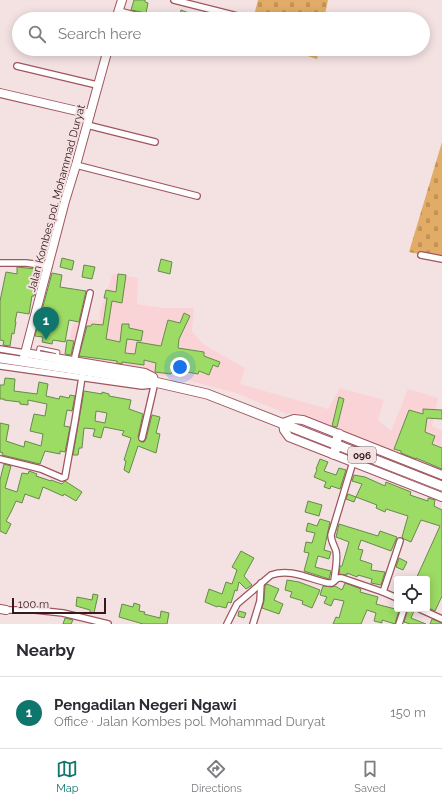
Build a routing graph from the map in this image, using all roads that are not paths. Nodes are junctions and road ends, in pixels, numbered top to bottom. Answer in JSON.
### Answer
{"nodes":[{"id":1,"x":122,"y":0,"type":"edge"},
{"id":2,"x":174,"y":0,"type":"edge"},
{"id":3,"x":119,"y":12,"type":"edge"},
{"id":4,"x":221,"y":12,"type":"edge"},
{"id":5,"x":106,"y":56,"type":"edge"},
{"id":6,"x":17,"y":66,"type":"dead end"},
{"id":7,"x":97,"y":85,"type":"junction"},
{"id":8,"x":0,"y":92,"type":"edge"},
{"id":9,"x":90,"y":114,"type":"junction"},
{"id":10,"x":87,"y":125,"type":"junction"},
{"id":11,"x":155,"y":142,"type":"dead end"},
{"id":12,"x":76,"y":165,"type":"junction"},
{"id":13,"x":197,"y":196,"type":"dead end"},
{"id":14,"x":422,"y":255,"type":"dead end"},
{"id":15,"x":442,"y":259,"type":"edge"},
{"id":16,"x":0,"y":263,"type":"edge"},
{"id":17,"x":49,"y":266,"type":"junction"},
{"id":18,"x":90,"y":293,"type":"dead end"},
{"id":19,"x":0,"y":349,"type":"edge"},
{"id":20,"x":24,"y":357,"type":"junction"},
{"id":21,"x":0,"y":358,"type":"edge"},
{"id":22,"x":36,"y":359,"type":"junction"},
{"id":23,"x":74,"y":361,"type":"junction"},
{"id":24,"x":56,"y":362,"type":"junction"},
{"id":25,"x":0,"y":366,"type":"edge"},
{"id":26,"x":113,"y":371,"type":"junction"},
{"id":27,"x":82,"y":374,"type":"junction"},
{"id":28,"x":155,"y":382,"type":"junction"},
{"id":29,"x":283,"y":423,"type":"junction"},
{"id":30,"x":339,"y":434,"type":"junction"},
{"id":31,"x":142,"y":438,"type":"dead end"},
{"id":32,"x":336,"y":444,"type":"junction"},
{"id":33,"x":356,"y":452,"type":"junction"},
{"id":34,"x":333,"y":454,"type":"junction"},
{"id":35,"x":0,"y":460,"type":"edge"},
{"id":36,"x":353,"y":462,"type":"junction"},
{"id":37,"x":442,"y":475,"type":"edge"},
{"id":38,"x":442,"y":486,"type":"edge"},
{"id":39,"x":442,"y":497,"type":"edge"},
{"id":40,"x":400,"y":541,"type":"dead end"},
{"id":41,"x":334,"y":581,"type":"junction"},
{"id":42,"x":261,"y":583,"type":"junction"},
{"id":43,"x":383,"y":592,"type":"junction"},
{"id":44,"x":394,"y":597,"type":"edge"},
{"id":45,"x":3,"y":610,"type":"edge"},
{"id":46,"x":403,"y":612,"type":"edge"},
{"id":47,"x":427,"y":612,"type":"edge"},
{"id":48,"x":442,"y":619,"type":"edge"},
{"id":49,"x":108,"y":624,"type":"edge"},
{"id":50,"x":227,"y":624,"type":"edge"},
{"id":51,"x":253,"y":624,"type":"edge"},
{"id":52,"x":399,"y":624,"type":"edge"}],
"edges":[{"from":1,"to":3,"type":"street"},
{"from":2,"to":4,"type":"street"},
{"from":5,"to":7,"type":"street","name":"Jalan Kombes pol. Mohammad Duryat"},
{"from":6,"to":7,"type":"street"},
{"from":7,"to":9,"type":"street","name":"Jalan Kombes pol. Mohammad Duryat"},
{"from":8,"to":9,"type":"street"},
{"from":9,"to":10,"type":"street","name":"Jalan Kombes pol. Mohammad Duryat"},
{"from":10,"to":11,"type":"street"},
{"from":10,"to":12,"type":"street","name":"Jalan Kombes pol. Mohammad Duryat"},
{"from":12,"to":13,"type":"street"},
{"from":12,"to":17,"type":"street","name":"Jalan Kombes pol. Mohammad Duryat"},
{"from":14,"to":15,"type":"street"},
{"from":16,"to":17,"type":"street"},
{"from":17,"to":20,"type":"street","name":"Jalan Kombes pol. Mohammad Duryat"},
{"from":18,"to":23,"type":"street"},
{"from":19,"to":20,"type":"street"},
{"from":20,"to":21,"type":"main road","number":"096"},
{"from":20,"to":22,"type":"main road","number":"096"},
{"from":22,"to":24,"type":"main road","number":"096"},
{"from":22,"to":24,"type":"lane"},
{"from":23,"to":24,"type":"street"},
{"from":23,"to":26,"type":"street"},
{"from":24,"to":27,"type":"main road","number":"096"},
{"from":25,"to":27,"type":"street"},
{"from":26,"to":27,"type":"main road","number":"096"},
{"from":26,"to":28,"type":"main road","number":"096"},
{"from":27,"to":28,"type":"street"},
{"from":27,"to":35,"type":"street"},
{"from":28,"to":29,"type":"main road","number":"096"},
{"from":28,"to":31,"type":"street"},
{"from":29,"to":30,"type":"street"},
{"from":29,"to":32,"type":"main road","number":"096"},
{"from":29,"to":34,"type":"street"},
{"from":30,"to":32,"type":"main road"},
{"from":30,"to":37,"type":"street"},
{"from":32,"to":33,"type":"main road","number":"096"},
{"from":32,"to":34,"type":"main road"},
{"from":33,"to":36,"type":"street"},
{"from":33,"to":38,"type":"main road","number":"096"},
{"from":34,"to":36,"type":"street"},
{"from":36,"to":39,"type":"street"},
{"from":36,"to":41,"type":"street"},
{"from":40,"to":43,"type":"street"},
{"from":41,"to":42,"type":"street"},
{"from":41,"to":43,"type":"street"},
{"from":42,"to":50,"type":"street"},
{"from":42,"to":51,"type":"street"},
{"from":43,"to":44,"type":"street"},
{"from":45,"to":49,"type":"street"},
{"from":46,"to":52,"type":"street"},
{"from":47,"to":48,"type":"street"}]}
